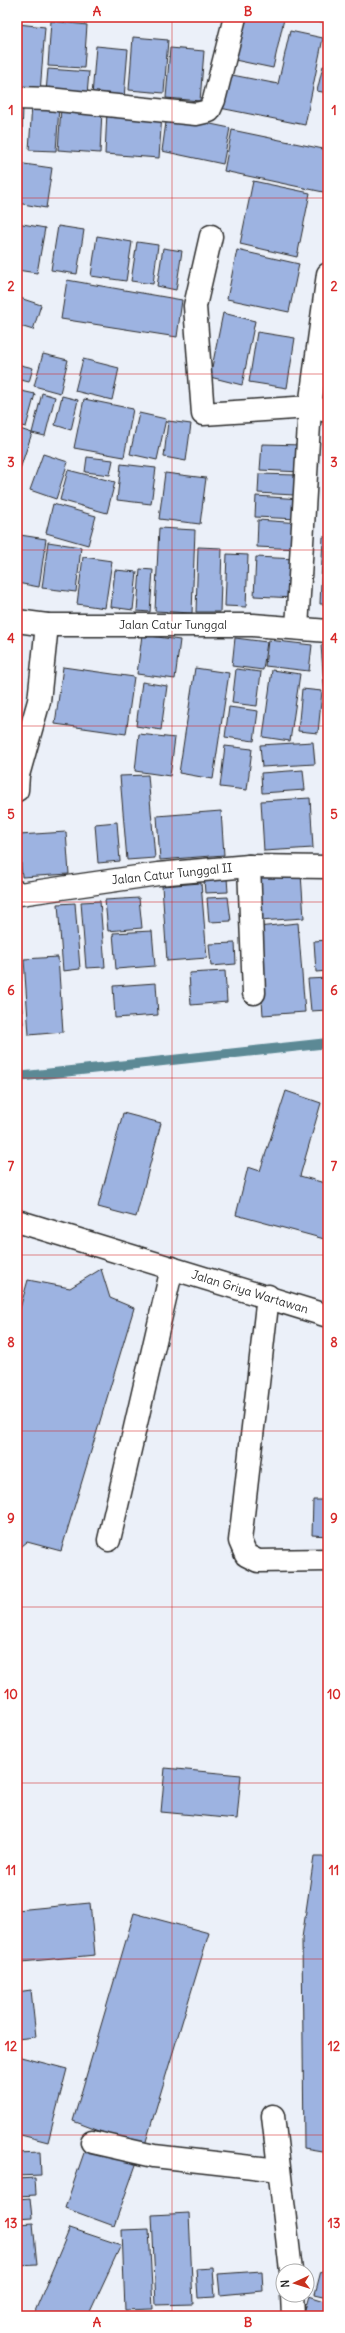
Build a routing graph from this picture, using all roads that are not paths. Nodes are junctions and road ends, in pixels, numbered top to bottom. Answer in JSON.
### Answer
{"nodes":[{"id":1,"x":235,"y":17,"type":"edge"},
{"id":2,"x":17,"y":98,"type":"edge"},
{"id":3,"x":210,"y":236,"type":"dead end"},
{"id":4,"x":328,"y":274,"type":"edge"},
{"id":5,"x":319,"y":409,"type":"edge"},
{"id":6,"x":17,"y":621,"type":"edge"},
{"id":7,"x":47,"y":625,"type":"junction"},
{"id":8,"x":297,"y":628,"type":"junction"},
{"id":9,"x":328,"y":632,"type":"edge"},
{"id":10,"x":17,"y":790,"type":"edge"},
{"id":11,"x":249,"y":866,"type":"junction"},
{"id":12,"x":328,"y":867,"type":"edge"},
{"id":13,"x":17,"y":892,"type":"edge"},
{"id":14,"x":254,"y":994,"type":"dead end"},
{"id":15,"x":17,"y":1221,"type":"edge"},
{"id":16,"x":172,"y":1268,"type":"junction"},
{"id":17,"x":268,"y":1296,"type":"junction"},
{"id":18,"x":328,"y":1316,"type":"edge"},
{"id":19,"x":109,"y":1540,"type":"dead end"},
{"id":20,"x":328,"y":1560,"type":"edge"},
{"id":21,"x":273,"y":2116,"type":"dead end"},
{"id":22,"x":92,"y":2142,"type":"dead end"},
{"id":23,"x":279,"y":2170,"type":"junction"},
{"id":24,"x":290,"y":2263,"type":"edge"},
{"id":25,"x":292,"y":2303,"type":"edge"},
{"id":26,"x":293,"y":2316,"type":"edge"}],
"edges":[{"from":1,"to":2,"type":"street"},
{"from":3,"to":5,"type":"street"},
{"from":4,"to":5,"type":"street"},
{"from":5,"to":8,"type":"street"},
{"from":6,"to":7,"type":"street","name":"Jalan Catur Tunggal"},
{"from":7,"to":8,"type":"street","name":"Jalan Catur Tunggal"},
{"from":7,"to":10,"type":"street"},
{"from":8,"to":9,"type":"street","name":"Jalan Catur Tunggal"},
{"from":11,"to":12,"type":"street","name":"Jalan Catur Tunggal II"},
{"from":11,"to":13,"type":"street","name":"Jalan Catur Tunggal II"},
{"from":11,"to":14,"type":"street"},
{"from":15,"to":16,"type":"street","name":"Jalan Griya Wartawan"},
{"from":16,"to":17,"type":"street","name":"Jalan Griya Wartawan"},
{"from":16,"to":19,"type":"street"},
{"from":17,"to":18,"type":"street","name":"Jalan Griya Wartawan"},
{"from":17,"to":20,"type":"street"},
{"from":21,"to":23,"type":"street"},
{"from":22,"to":23,"type":"street"},
{"from":23,"to":24,"type":"street"},
{"from":25,"to":26,"type":"street"}]}
